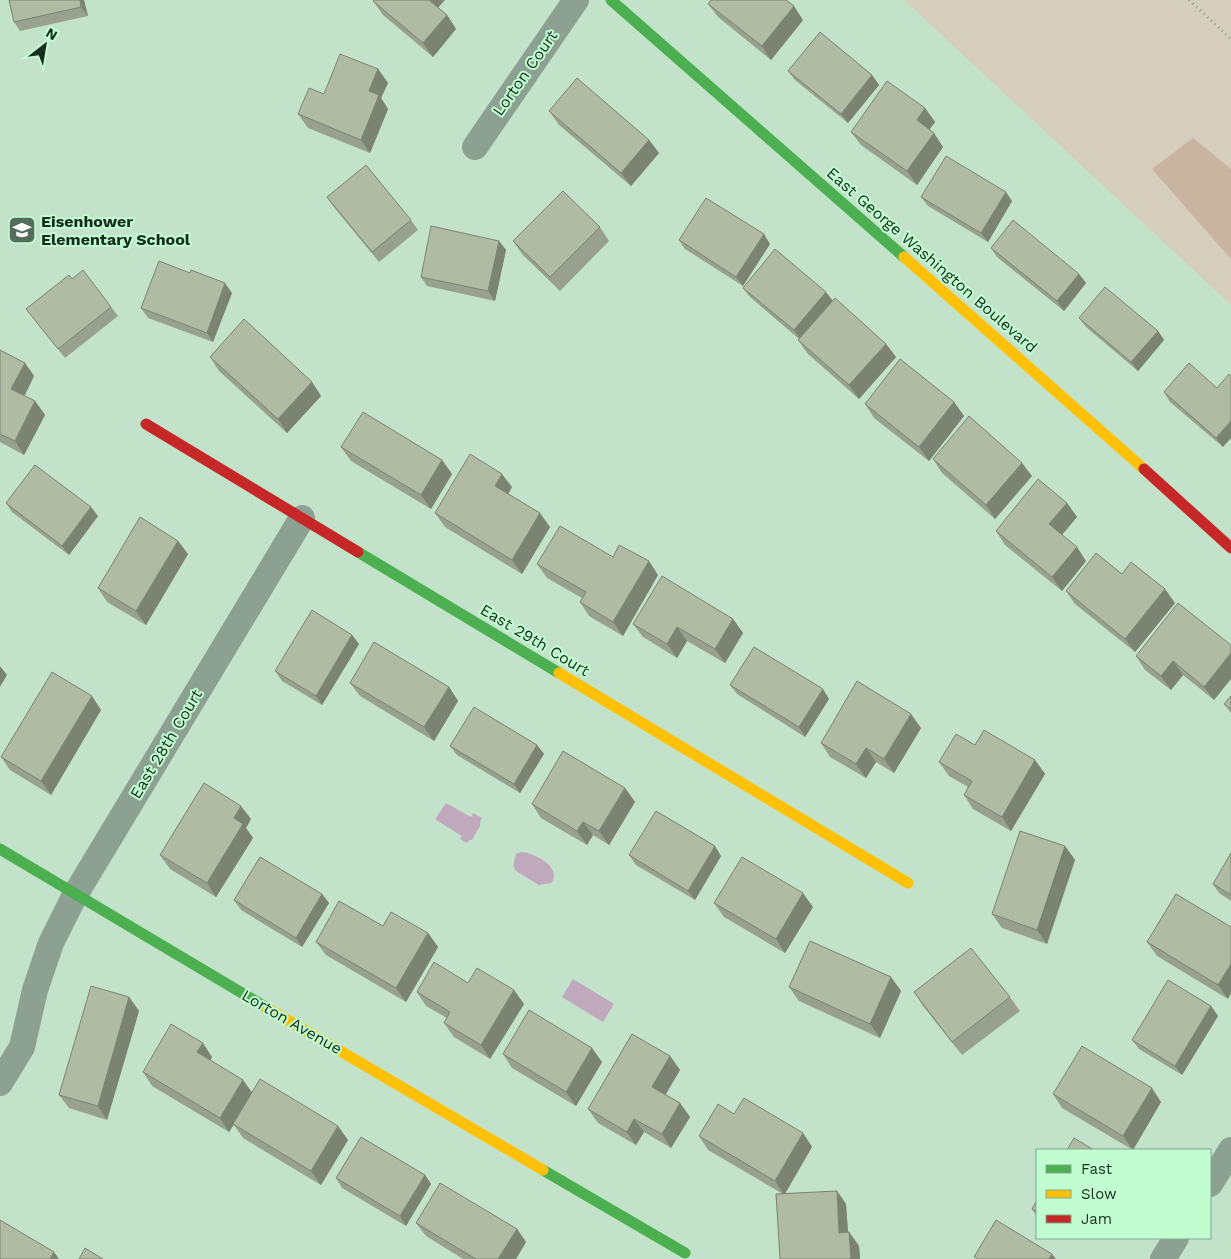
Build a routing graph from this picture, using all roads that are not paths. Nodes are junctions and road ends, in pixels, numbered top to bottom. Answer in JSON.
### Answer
{"nodes":[{"id":1,"x":576,"y":0,"type":"edge"},
{"id":2,"x":611,"y":0,"type":"edge"},
{"id":3,"x":475,"y":147,"type":"dead end"},
{"id":4,"x":146,"y":424,"type":"dead end"},
{"id":5,"x":302,"y":518,"type":"junction"},
{"id":6,"x":1231,"y":548,"type":"edge"},
{"id":7,"x":0,"y":849,"type":"edge"},
{"id":8,"x":908,"y":883,"type":"dead end"},
{"id":9,"x":75,"y":895,"type":"junction"},
{"id":10,"x":0,"y":1083,"type":"edge"},
{"id":11,"x":1231,"y":1150,"type":"edge"},
{"id":12,"x":1211,"y":1182,"type":"edge"},
{"id":13,"x":1175,"y":1239,"type":"edge"},
{"id":14,"x":685,"y":1253,"type":"dead end"},
{"id":15,"x":1163,"y":1259,"type":"edge"}],
"edges":[{"from":1,"to":3,"type":"street","name":"Lorton Court"},
{"from":2,"to":6,"type":"street","name":"East George Washington Boulevard"},
{"from":4,"to":5,"type":"street","name":"East 29th Court"},
{"from":5,"to":8,"type":"street","name":"East 29th Court"},
{"from":5,"to":9,"type":"street","name":"East 28th Court"},
{"from":7,"to":9,"type":"street"},
{"from":9,"to":10,"type":"street"},
{"from":9,"to":14,"type":"street","name":"Lorton Avenue"},
{"from":11,"to":12,"type":"street"},
{"from":13,"to":15,"type":"street"}]}
